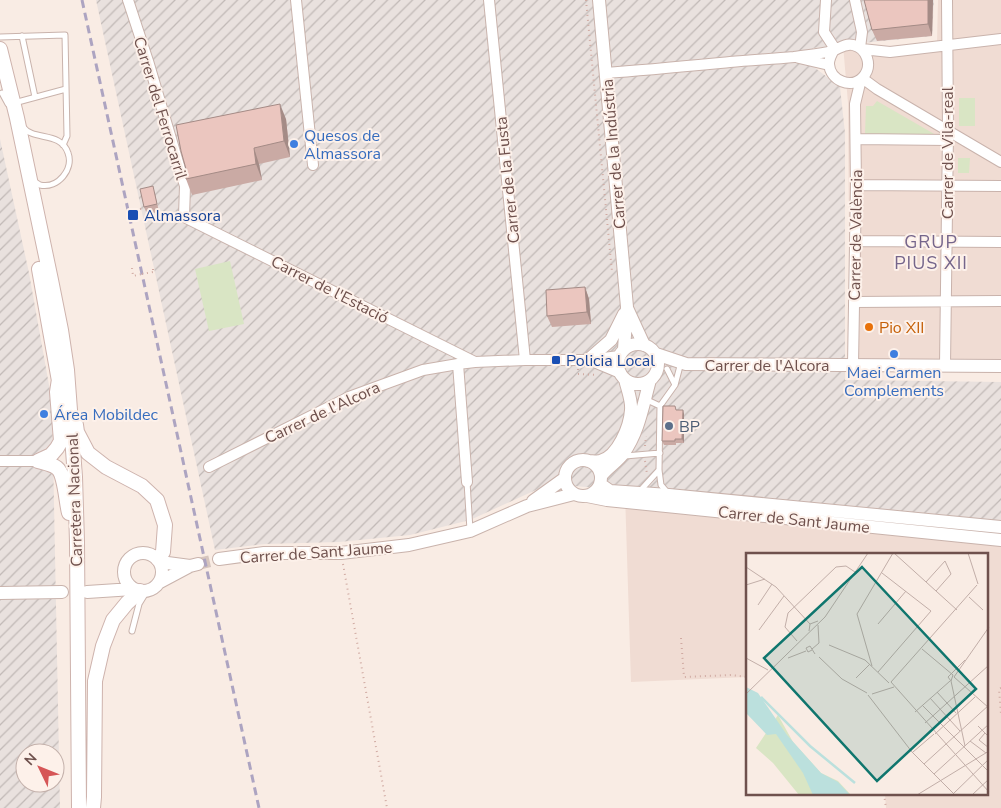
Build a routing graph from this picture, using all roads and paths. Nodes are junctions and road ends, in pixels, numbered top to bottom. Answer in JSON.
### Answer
{"nodes":[{"id":1,"x":128,"y":0,"type":"edge"},
{"id":2,"x":296,"y":0,"type":"edge"},
{"id":3,"x":489,"y":0,"type":"edge"},
{"id":4,"x":586,"y":0,"type":"edge"},
{"id":5,"x":599,"y":0,"type":"edge"},
{"id":6,"x":826,"y":0,"type":"edge"},
{"id":7,"x":855,"y":0,"type":"edge"},
{"id":8,"x":947,"y":0,"type":"edge"},
{"id":9,"x":22,"y":36,"type":"junction"},
{"id":10,"x":0,"y":37,"type":"edge"},
{"id":11,"x":1001,"y":39,"type":"edge"},
{"id":12,"x":948,"y":45,"type":"junction"},
{"id":13,"x":861,"y":48,"type":"junction"},
{"id":14,"x":0,"y":49,"type":"edge"},
{"id":15,"x":835,"y":50,"type":"junction"},
{"id":16,"x":890,"y":52,"type":"junction"},
{"id":17,"x":793,"y":57,"type":"junction"},
{"id":18,"x":868,"y":61,"type":"junction"},
{"id":19,"x":829,"y":66,"type":"junction"},
{"id":20,"x":606,"y":73,"type":"junction"},
{"id":21,"x":862,"y":78,"type":"junction"},
{"id":22,"x":843,"y":82,"type":"junction"},
{"id":23,"x":1,"y":89,"type":"edge"},
{"id":24,"x":66,"y":89,"type":"junction"},
{"id":25,"x":35,"y":98,"type":"junction"},
{"id":26,"x":13,"y":104,"type":"junction"},
{"id":27,"x":856,"y":104,"type":"junction"},
{"id":28,"x":17,"y":118,"type":"junction"},
{"id":29,"x":948,"y":136,"type":"junction"},
{"id":30,"x":856,"y":139,"type":"junction"},
{"id":31,"x":63,"y":145,"type":"junction"},
{"id":32,"x":1001,"y":162,"type":"edge"},
{"id":33,"x":313,"y":165,"type":"dead end"},
{"id":34,"x":30,"y":179,"type":"junction"},
{"id":35,"x":856,"y":185,"type":"junction"},
{"id":36,"x":947,"y":185,"type":"junction"},
{"id":37,"x":1001,"y":186,"type":"edge"},
{"id":38,"x":145,"y":208,"type":"edge"},
{"id":39,"x":140,"y":209,"type":"dead end"},
{"id":40,"x":184,"y":217,"type":"joint"},
{"id":41,"x":856,"y":241,"type":"junction"},
{"id":42,"x":946,"y":241,"type":"junction"},
{"id":43,"x":1001,"y":242,"type":"edge"},
{"id":44,"x":132,"y":268,"type":"dead end"},
{"id":45,"x":153,"y":270,"type":"dead end"},
{"id":46,"x":612,"y":279,"type":"dead end"},
{"id":47,"x":946,"y":301,"type":"junction"},
{"id":48,"x":1001,"y":301,"type":"edge"},
{"id":49,"x":854,"y":302,"type":"junction"},
{"id":50,"x":627,"y":308,"type":"junction"},
{"id":51,"x":644,"y":344,"type":"junction"},
{"id":52,"x":622,"y":352,"type":"junction"},
{"id":53,"x":656,"y":354,"type":"junction"},
{"id":54,"x":525,"y":360,"type":"junction"},
{"id":55,"x":583,"y":360,"type":"junction"},
{"id":56,"x":475,"y":362,"type":"junction"},
{"id":57,"x":458,"y":364,"type":"junction"},
{"id":58,"x":683,"y":365,"type":"junction"},
{"id":59,"x":853,"y":365,"type":"junction"},
{"id":60,"x":945,"y":366,"type":"junction"},
{"id":61,"x":1001,"y":366,"type":"edge"},
{"id":62,"x":658,"y":374,"type":"junction"},
{"id":63,"x":63,"y":375,"type":"junction"},
{"id":64,"x":597,"y":375,"type":"dead end"},
{"id":65,"x":623,"y":376,"type":"junction"},
{"id":66,"x":675,"y":385,"type":"junction"},
{"id":67,"x":645,"y":399,"type":"junction"},
{"id":68,"x":660,"y":406,"type":"junction"},
{"id":69,"x":638,"y":428,"type":"junction"},
{"id":70,"x":660,"y":453,"type":"junction"},
{"id":71,"x":644,"y":454,"type":"junction"},
{"id":72,"x":622,"y":456,"type":"junction"},
{"id":73,"x":0,"y":461,"type":"edge"},
{"id":74,"x":38,"y":461,"type":"junction"},
{"id":75,"x":588,"y":461,"type":"junction"},
{"id":76,"x":209,"y":467,"type":"dead end"},
{"id":77,"x":659,"y":470,"type":"junction"},
{"id":78,"x":565,"y":478,"type":"junction"},
{"id":79,"x":600,"y":480,"type":"junction"},
{"id":80,"x":467,"y":482,"type":"joint"},
{"id":81,"x":648,"y":482,"type":"junction"},
{"id":82,"x":638,"y":493,"type":"junction"},
{"id":83,"x":574,"y":494,"type":"junction"},
{"id":84,"x":669,"y":495,"type":"junction"},
{"id":85,"x":587,"y":496,"type":"junction"},
{"id":86,"x":527,"y":506,"type":"junction"},
{"id":87,"x":68,"y":513,"type":"junction"},
{"id":88,"x":1001,"y":527,"type":"edge"},
{"id":89,"x":470,"y":531,"type":"junction"},
{"id":90,"x":1001,"y":540,"type":"edge"},
{"id":91,"x":341,"y":553,"type":"junction"},
{"id":92,"x":219,"y":559,"type":"tunnel mouth"},
{"id":93,"x":159,"y":561,"type":"junction"},
{"id":94,"x":124,"y":571,"type":"junction"},
{"id":95,"x":160,"y":582,"type":"junction"},
{"id":96,"x":140,"y":590,"type":"junction"},
{"id":97,"x":104,"y":591,"type":"junction"},
{"id":98,"x":62,"y":592,"type":"dead end"},
{"id":99,"x":87,"y":592,"type":"dead end"},
{"id":100,"x":0,"y":593,"type":"edge"},
{"id":101,"x":132,"y":632,"type":"dead end"},
{"id":102,"x":680,"y":638,"type":"dead end"},
{"id":103,"x":746,"y":677,"type":"edge"},
{"id":104,"x":1001,"y":688,"type":"edge"},
{"id":105,"x":1001,"y":714,"type":"edge"},
{"id":106,"x":70,"y":808,"type":"edge"},
{"id":107,"x":79,"y":808,"type":"edge"},
{"id":108,"x":93,"y":808,"type":"edge"},
{"id":109,"x":387,"y":808,"type":"edge"}],
"edges":[{"from":1,"to":40,"type":"street","name":"Carrer del Ferrocarril"},
{"from":2,"to":33,"type":"street"},
{"from":3,"to":54,"type":"street","name":"Carrer de la Fusta"},
{"from":4,"to":46,"type":"path"},
{"from":5,"to":20,"type":"street","name":"Carrer de la Indústria"},
{"from":6,"to":15,"type":"street"},
{"from":7,"to":13,"type":"street"},
{"from":8,"to":12,"type":"street","name":"Carrer de Vila-real"},
{"from":9,"to":10,"type":"lane"},
{"from":9,"to":24,"type":"lane"},
{"from":9,"to":25,"type":"lane"},
{"from":11,"to":12,"type":"street"},
{"from":12,"to":16,"type":"street"},
{"from":12,"to":29,"type":"street","name":"Carrer de Vila-real"},
{"from":13,"to":15,"type":"street"},
{"from":13,"to":16,"type":"street"},
{"from":13,"to":18,"type":"street"},
{"from":14,"to":26,"type":"main road","name":"Carretera Nacional"},
{"from":15,"to":17,"type":"street"},
{"from":15,"to":19,"type":"street"},
{"from":16,"to":18,"type":"street"},
{"from":17,"to":19,"type":"street"},
{"from":17,"to":20,"type":"street"},
{"from":18,"to":21,"type":"street"},
{"from":19,"to":22,"type":"street"},
{"from":20,"to":50,"type":"street","name":"Carrer de la Indústria"},
{"from":21,"to":22,"type":"street"},
{"from":21,"to":27,"type":"street","name":"Carrer de València"},
{"from":21,"to":29,"type":"street"},
{"from":22,"to":27,"type":"street"},
{"from":23,"to":34,"type":"lane"},
{"from":23,"to":63,"type":"main road","name":"Carretera Nacional"},
{"from":24,"to":25,"type":"lane"},
{"from":24,"to":31,"type":"lane"},
{"from":25,"to":26,"type":"lane"},
{"from":26,"to":28,"type":"main road","name":"Carretera Nacional"},
{"from":27,"to":30,"type":"street","name":"Carrer de València"},
{"from":28,"to":31,"type":"lane"},
{"from":28,"to":34,"type":"main road","name":"Carretera Nacional"},
{"from":29,"to":30,"type":"street"},
{"from":29,"to":32,"type":"street"},
{"from":29,"to":36,"type":"street","name":"Carrer de Vila-real"},
{"from":30,"to":35,"type":"street","name":"Carrer de València"},
{"from":31,"to":34,"type":"lane"},
{"from":34,"to":63,"type":"main road","name":"Carretera Nacional"},
{"from":35,"to":36,"type":"street"},
{"from":35,"to":41,"type":"street","name":"Carrer de València"},
{"from":36,"to":37,"type":"street"},
{"from":36,"to":42,"type":"street","name":"Carrer de Vila-real"},
{"from":38,"to":39,"type":"path"},
{"from":40,"to":56,"type":"street","name":"Carrer de l'Estació"},
{"from":41,"to":42,"type":"street"},
{"from":41,"to":49,"type":"street","name":"Carrer de València"},
{"from":42,"to":43,"type":"street"},
{"from":42,"to":47,"type":"street","name":"Carrer de Vila-real"},
{"from":44,"to":45,"type":"path","bridge":true},
{"from":47,"to":48,"type":"street"},
{"from":47,"to":49,"type":"street"},
{"from":47,"to":60,"type":"street","name":"Carrer de Vila-real"},
{"from":49,"to":59,"type":"street","name":"Carrer de València"},
{"from":50,"to":51,"type":"street","name":"Carrer de la Indústria"},
{"from":50,"to":52,"type":"street","name":"Carrer de la Indústria"},
{"from":50,"to":55,"type":"street"},
{"from":51,"to":52,"type":"street"},
{"from":51,"to":53,"type":"street"},
{"from":52,"to":55,"type":"street","name":"Carrer de l'Alcora"},
{"from":52,"to":65,"type":"street"},
{"from":53,"to":58,"type":"street","name":"Carrer de l'Alcora"},
{"from":53,"to":62,"type":"street"},
{"from":54,"to":55,"type":"street","name":"Carrer de l'Alcora"},
{"from":54,"to":56,"type":"street","name":"Carrer de l'Alcora"},
{"from":55,"to":64,"type":"path"},
{"from":55,"to":65,"type":"street","name":"Carrer de l'Alcora"},
{"from":56,"to":57,"type":"street","name":"Carrer de l'Alcora"},
{"from":57,"to":76,"type":"street","name":"Carrer de l'Alcora"},
{"from":57,"to":80,"type":"street"},
{"from":58,"to":59,"type":"street","name":"Carrer de l'Alcora"},
{"from":58,"to":62,"type":"street"},
{"from":58,"to":66,"type":"lane"},
{"from":59,"to":60,"type":"street","name":"Carrer de l'Alcora"},
{"from":60,"to":61,"type":"street","name":"Carrer de l'Alcora"},
{"from":62,"to":65,"type":"street"},
{"from":62,"to":66,"type":"lane"},
{"from":62,"to":67,"type":"street"},
{"from":63,"to":74,"type":"main road"},
{"from":63,"to":87,"type":"main road","name":"Carretera Nacional"},
{"from":63,"to":93,"type":"main road"},
{"from":63,"to":107,"type":"main road","name":"Carretera Nacional"},
{"from":65,"to":75,"type":"street"},
{"from":66,"to":68,"type":"lane"},
{"from":67,"to":68,"type":"lane"},
{"from":67,"to":69,"type":"street"},
{"from":68,"to":70,"type":"lane"},
{"from":69,"to":71,"type":"path"},
{"from":69,"to":72,"type":"street"},
{"from":70,"to":71,"type":"lane"},
{"from":70,"to":77,"type":"lane"},
{"from":71,"to":72,"type":"lane"},
{"from":71,"to":81,"type":"path"},
{"from":72,"to":79,"type":"street"},
{"from":73,"to":74,"type":"street"},
{"from":74,"to":87,"type":"main road"},
{"from":75,"to":78,"type":"street"},
{"from":75,"to":79,"type":"street"},
{"from":77,"to":81,"type":"lane"},
{"from":77,"to":84,"type":"lane"},
{"from":78,"to":83,"type":"street"},
{"from":78,"to":86,"type":"street","name":"Carrer de Sant Jaume"},
{"from":79,"to":82,"type":"street","name":"Carrer de Sant Jaume"},
{"from":79,"to":85,"type":"street"},
{"from":80,"to":89,"type":"lane"},
{"from":81,"to":82,"type":"lane"},
{"from":82,"to":84,"type":"street","name":"Carrer de Sant Jaume"},
{"from":83,"to":85,"type":"street"},
{"from":83,"to":86,"type":"street","name":"Carrer de Sant Jaume"},
{"from":84,"to":88,"type":"street","name":"Carrer de Sant Jaume"},
{"from":85,"to":90,"type":"street","name":"Carrer de Sant Jaume"},
{"from":86,"to":89,"type":"street","name":"Carrer de Sant Jaume"},
{"from":87,"to":106,"type":"main road","name":"Carretera Nacional"},
{"from":89,"to":91,"type":"street","name":"Carrer de Sant Jaume"},
{"from":91,"to":92,"type":"street","name":"Carrer de Sant Jaume"},
{"from":91,"to":109,"type":"path"},
{"from":93,"to":94,"type":"street"},
{"from":93,"to":95,"type":"street"},
{"from":93,"to":95,"type":"street"},
{"from":94,"to":96,"type":"street"},
{"from":94,"to":97,"type":"street"},
{"from":95,"to":96,"type":"street"},
{"from":96,"to":97,"type":"street"},
{"from":96,"to":101,"type":"lane"},
{"from":96,"to":108,"type":"main road"},
{"from":97,"to":99,"type":"street"},
{"from":98,"to":100,"type":"street"},
{"from":102,"to":103,"type":"path"},
{"from":104,"to":105,"type":"path"}]}
